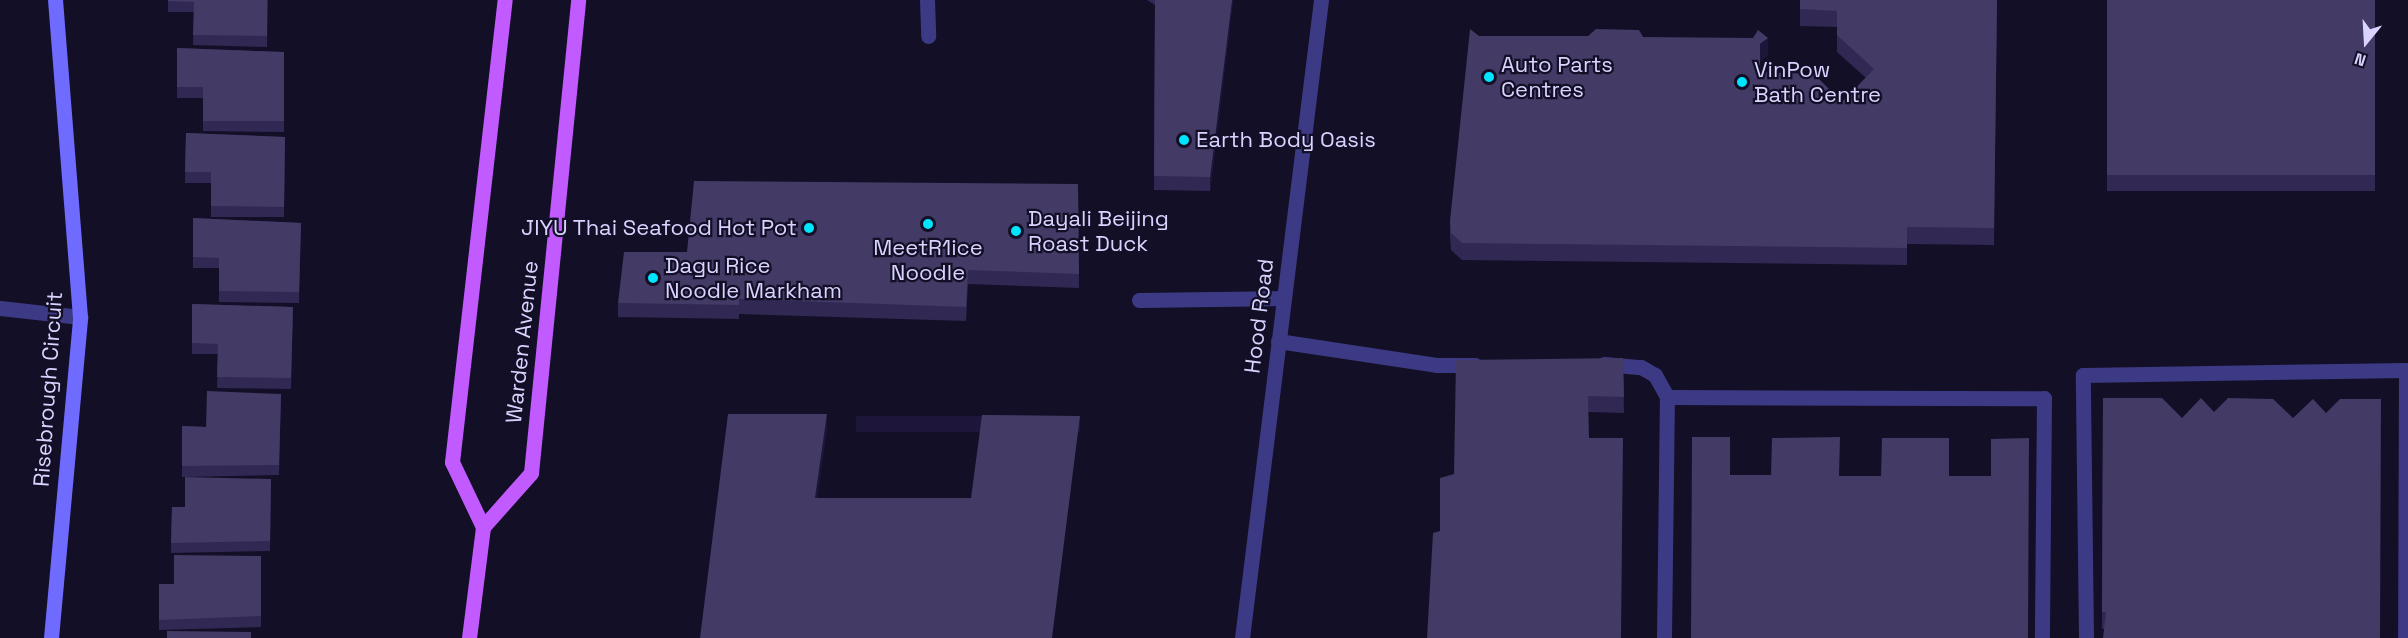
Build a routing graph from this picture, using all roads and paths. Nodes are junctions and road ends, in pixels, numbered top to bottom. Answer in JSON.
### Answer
{"nodes":[{"id":1,"x":55,"y":0,"type":"edge"},
{"id":2,"x":505,"y":0,"type":"edge"},
{"id":3,"x":578,"y":0,"type":"edge"},
{"id":4,"x":927,"y":0,"type":"edge"},
{"id":5,"x":1321,"y":0,"type":"edge"},
{"id":6,"x":928,"y":36,"type":"dead end"},
{"id":7,"x":1284,"y":298,"type":"junction"},
{"id":8,"x":1139,"y":300,"type":"dead end"},
{"id":9,"x":0,"y":308,"type":"edge"},
{"id":10,"x":80,"y":317,"type":"junction"},
{"id":11,"x":1278,"y":341,"type":"junction"},
{"id":12,"x":1589,"y":364,"type":"edge"},
{"id":13,"x":1495,"y":365,"type":"edge"},
{"id":14,"x":2407,"y":370,"type":"edge"},
{"id":15,"x":1667,"y":397,"type":"junction"},
{"id":16,"x":483,"y":527,"type":"junction"},
{"id":17,"x":51,"y":638,"type":"edge"},
{"id":18,"x":469,"y":638,"type":"edge"},
{"id":19,"x":1242,"y":638,"type":"edge"},
{"id":20,"x":1664,"y":638,"type":"edge"},
{"id":21,"x":2042,"y":638,"type":"edge"},
{"id":22,"x":2086,"y":638,"type":"edge"},
{"id":23,"x":2405,"y":638,"type":"edge"}],
"edges":[{"from":1,"to":10,"type":"street","name":"Risebrough Circuit"},
{"from":2,"to":16,"type":"main road"},
{"from":3,"to":16,"type":"main road","name":"Warden Avenue"},
{"from":4,"to":6,"type":"street"},
{"from":5,"to":7,"type":"street","name":"Hood Road"},
{"from":7,"to":8,"type":"street"},
{"from":7,"to":11,"type":"street","name":"Hood Road"},
{"from":9,"to":10,"type":"street"},
{"from":10,"to":17,"type":"street","name":"Risebrough Circuit"},
{"from":11,"to":13,"type":"street"},
{"from":11,"to":19,"type":"street","name":"Hood Road"},
{"from":12,"to":15,"type":"street"},
{"from":14,"to":22,"type":"street"},
{"from":14,"to":23,"type":"street"},
{"from":15,"to":20,"type":"street"},
{"from":15,"to":21,"type":"street"},
{"from":16,"to":18,"type":"main road"}]}
